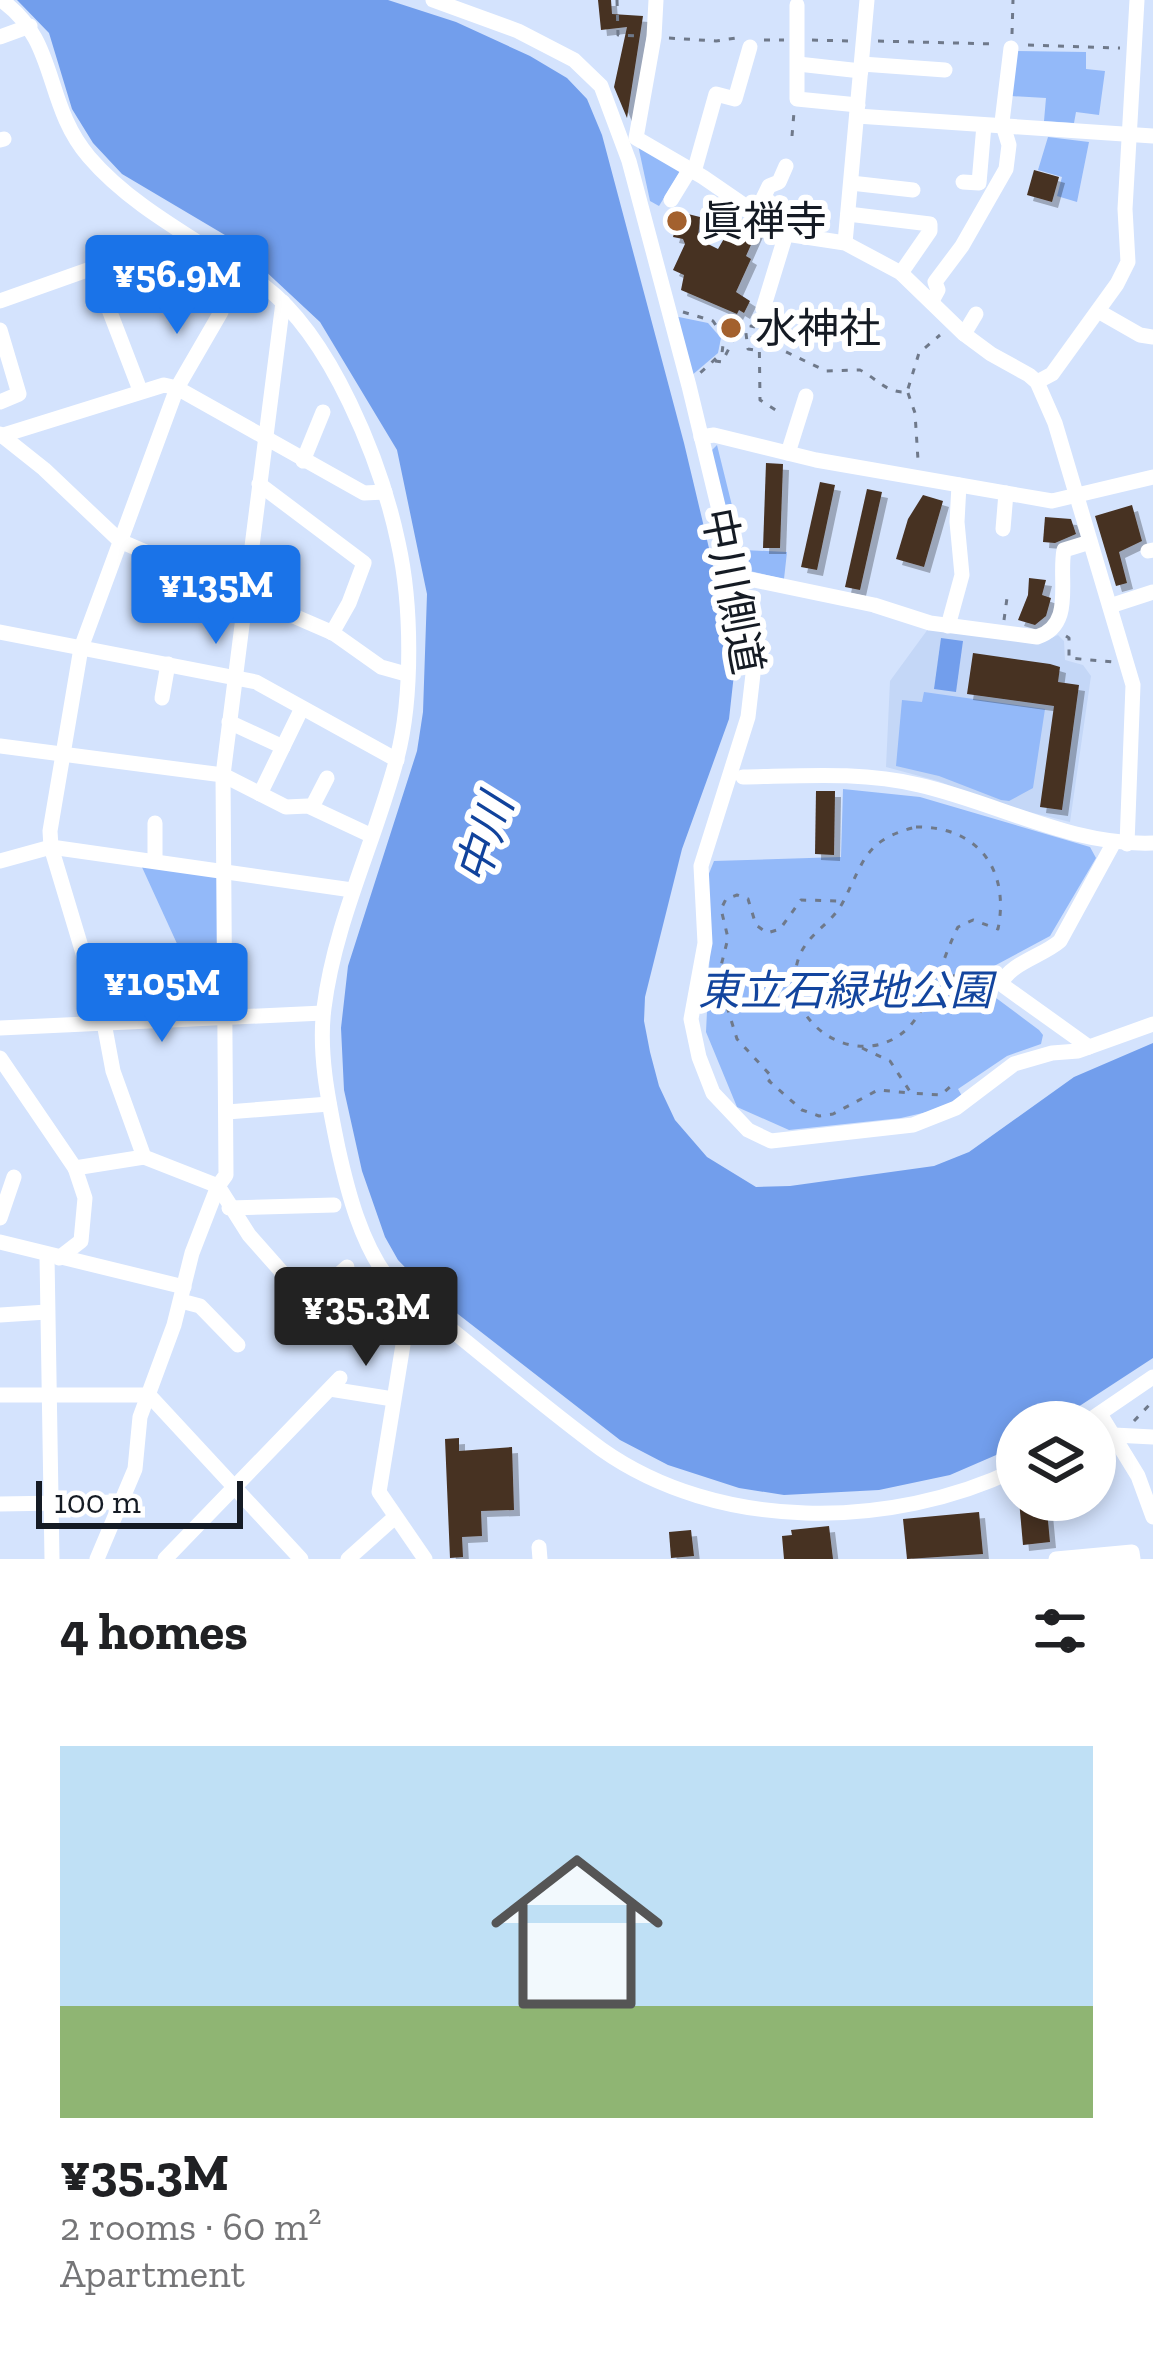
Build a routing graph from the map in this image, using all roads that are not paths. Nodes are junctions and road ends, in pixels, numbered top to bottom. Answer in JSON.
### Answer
{"nodes":[{"id":1,"x":1,"y":0,"type":"edge"},
{"id":2,"x":433,"y":0,"type":"edge"},
{"id":3,"x":656,"y":0,"type":"edge"},
{"id":4,"x":867,"y":0,"type":"edge"},
{"id":5,"x":1137,"y":0,"type":"edge"},
{"id":6,"x":797,"y":5,"type":"dead end"},
{"id":7,"x":30,"y":26,"type":"junction"},
{"id":8,"x":0,"y":37,"type":"edge"},
{"id":9,"x":750,"y":46,"type":"dead end"},
{"id":10,"x":1011,"y":48,"type":"road end"},
{"id":11,"x":798,"y":64,"type":"junction"},
{"id":12,"x":862,"y":67,"type":"junction"},
{"id":13,"x":945,"y":70,"type":"dead end"},
{"id":14,"x":857,"y":111,"type":"junction"},
{"id":15,"x":984,"y":125,"type":"junction"},
{"id":16,"x":1003,"y":127,"type":"junction"},
{"id":17,"x":1129,"y":135,"type":"junction"},
{"id":18,"x":1153,"y":136,"type":"edge"},
{"id":19,"x":786,"y":166,"type":"dead end"},
{"id":20,"x":692,"y":171,"type":"junction"},
{"id":21,"x":963,"y":182,"type":"dead end"},
{"id":22,"x":850,"y":183,"type":"junction"},
{"id":23,"x":913,"y":190,"type":"dead end"},
{"id":24,"x":671,"y":200,"type":"dead end"},
{"id":25,"x":848,"y":214,"type":"junction"},
{"id":26,"x":755,"y":215,"type":"junction"},
{"id":27,"x":786,"y":234,"type":"junction"},
{"id":28,"x":845,"y":243,"type":"junction"},
{"id":29,"x":901,"y":273,"type":"junction"},
{"id":30,"x":0,"y":301,"type":"edge"},
{"id":31,"x":932,"y":301,"type":"junction"},
{"id":32,"x":284,"y":302,"type":"junction"},
{"id":33,"x":763,"y":309,"type":"road end"},
{"id":34,"x":221,"y":312,"type":"dead end"},
{"id":35,"x":1100,"y":313,"type":"junction"},
{"id":36,"x":976,"y":314,"type":"dead end"},
{"id":37,"x":959,"y":329,"type":"junction"},
{"id":38,"x":0,"y":330,"type":"edge"},
{"id":39,"x":1153,"y":338,"type":"edge"},
{"id":40,"x":1037,"y":382,"type":"junction"},
{"id":41,"x":177,"y":388,"type":"junction"},
{"id":42,"x":140,"y":390,"type":"junction"},
{"id":43,"x":806,"y":397,"type":"dead end"},
{"id":44,"x":0,"y":402,"type":"edge"},
{"id":45,"x":323,"y":412,"type":"dead end"},
{"id":46,"x":0,"y":436,"type":"edge"},
{"id":47,"x":701,"y":437,"type":"junction"},
{"id":48,"x":263,"y":440,"type":"junction"},
{"id":49,"x":788,"y":453,"type":"junction"},
{"id":50,"x":303,"y":461,"type":"junction"},
{"id":51,"x":1153,"y":476,"type":"edge"},
{"id":52,"x":259,"y":484,"type":"junction"},
{"id":53,"x":959,"y":485,"type":"junction"},
{"id":54,"x":385,"y":492,"type":"junction"},
{"id":55,"x":1006,"y":494,"type":"junction"},
{"id":56,"x":1077,"y":498,"type":"junction"},
{"id":57,"x":1003,"y":529,"type":"dead end"},
{"id":58,"x":120,"y":541,"type":"junction"},
{"id":59,"x":1090,"y":542,"type":"junction"},
{"id":60,"x":735,"y":576,"type":"junction"},
{"id":61,"x":1153,"y":592,"type":"edge"},
{"id":62,"x":244,"y":594,"type":"junction"},
{"id":63,"x":1110,"y":606,"type":"junction"},
{"id":64,"x":949,"y":626,"type":"junction"},
{"id":65,"x":0,"y":632,"type":"edge"},
{"id":66,"x":332,"y":633,"type":"junction"},
{"id":67,"x":81,"y":648,"type":"junction"},
{"id":68,"x":168,"y":664,"type":"junction"},
{"id":69,"x":406,"y":674,"type":"junction"},
{"id":70,"x":234,"y":677,"type":"junction"},
{"id":71,"x":1133,"y":686,"type":"junction"},
{"id":72,"x":1153,"y":686,"type":"edge"},
{"id":73,"x":162,"y":698,"type":"dead end"},
{"id":74,"x":302,"y":708,"type":"junction"},
{"id":75,"x":229,"y":722,"type":"junction"},
{"id":76,"x":0,"y":746,"type":"edge"},
{"id":77,"x":283,"y":746,"type":"junction"},
{"id":78,"x":61,"y":754,"type":"junction"},
{"id":79,"x":1132,"y":758,"type":"junction"},
{"id":80,"x":397,"y":760,"type":"junction"},
{"id":81,"x":1153,"y":760,"type":"edge"},
{"id":82,"x":223,"y":775,"type":"junction"},
{"id":83,"x":743,"y":777,"type":"dead end"},
{"id":84,"x":327,"y":778,"type":"dead end"},
{"id":85,"x":260,"y":794,"type":"junction"},
{"id":86,"x":312,"y":807,"type":"junction"},
{"id":87,"x":155,"y":823,"type":"dead end"},
{"id":88,"x":370,"y":835,"type":"junction"},
{"id":89,"x":1153,"y":843,"type":"edge"},
{"id":90,"x":1120,"y":844,"type":"junction"},
{"id":91,"x":51,"y":847,"type":"junction"},
{"id":92,"x":0,"y":861,"type":"edge"},
{"id":93,"x":155,"y":861,"type":"junction"},
{"id":94,"x":223,"y":870,"type":"junction"},
{"id":95,"x":352,"y":890,"type":"junction"},
{"id":96,"x":323,"y":1013,"type":"junction"},
{"id":97,"x":225,"y":1017,"type":"junction"},
{"id":98,"x":1049,"y":1021,"type":"junction"},
{"id":99,"x":104,"y":1023,"type":"junction"},
{"id":100,"x":1153,"y":1024,"type":"edge"},
{"id":101,"x":0,"y":1028,"type":"edge"},
{"id":102,"x":1089,"y":1047,"type":"junction"},
{"id":103,"x":1052,"y":1053,"type":"junction"},
{"id":104,"x":0,"y":1058,"type":"edge"},
{"id":105,"x":329,"y":1104,"type":"junction"},
{"id":106,"x":227,"y":1112,"type":"junction"},
{"id":107,"x":144,"y":1157,"type":"junction"},
{"id":108,"x":75,"y":1168,"type":"junction"},
{"id":109,"x":14,"y":1177,"type":"dead end"},
{"id":110,"x":218,"y":1186,"type":"junction"},
{"id":111,"x":334,"y":1205,"type":"dead end"},
{"id":112,"x":230,"y":1208,"type":"junction"},
{"id":113,"x":0,"y":1218,"type":"edge"},
{"id":114,"x":0,"y":1242,"type":"edge"},
{"id":115,"x":53,"y":1257,"type":"junction"},
{"id":116,"x":347,"y":1267,"type":"dead end"},
{"id":117,"x":391,"y":1283,"type":"junction"},
{"id":118,"x":183,"y":1294,"type":"junction"},
{"id":119,"x":310,"y":1300,"type":"junction"},
{"id":120,"x":47,"y":1312,"type":"junction"},
{"id":121,"x":0,"y":1315,"type":"edge"},
{"id":122,"x":402,"y":1319,"type":"junction"},
{"id":123,"x":444,"y":1324,"type":"junction"},
{"id":124,"x":238,"y":1345,"type":"dead end"},
{"id":125,"x":1153,"y":1377,"type":"edge"},
{"id":126,"x":50,"y":1395,"type":"junction"},
{"id":127,"x":149,"y":1395,"type":"junction"},
{"id":128,"x":0,"y":1396,"type":"edge"},
{"id":129,"x":393,"y":1399,"type":"junction"},
{"id":130,"x":1116,"y":1403,"type":"edge"},
{"id":131,"x":1116,"y":1433,"type":"edge"},
{"id":132,"x":1120,"y":1436,"type":"junction"},
{"id":133,"x":1153,"y":1437,"type":"edge"},
{"id":134,"x":996,"y":1476,"type":"edge"},
{"id":135,"x":235,"y":1489,"type":"junction"},
{"id":136,"x":121,"y":1502,"type":"junction"},
{"id":137,"x":51,"y":1503,"type":"junction"},
{"id":138,"x":0,"y":1504,"type":"edge"},
{"id":139,"x":394,"y":1517,"type":"junction"},
{"id":140,"x":1153,"y":1517,"type":"edge"},
{"id":141,"x":52,"y":1559,"type":"edge"},
{"id":142,"x":97,"y":1559,"type":"edge"},
{"id":143,"x":165,"y":1559,"type":"edge"},
{"id":144,"x":301,"y":1559,"type":"edge"},
{"id":145,"x":348,"y":1559,"type":"edge"},
{"id":146,"x":425,"y":1559,"type":"edge"},
{"id":147,"x":1056,"y":1559,"type":"edge"},
{"id":148,"x":1133,"y":1559,"type":"edge"}],
"edges":[{"from":1,"to":7,"type":"street"},
{"from":2,"to":47,"type":"street","name":"中川側道"},
{"from":3,"to":20,"type":"street"},
{"from":4,"to":12,"type":"street"},
{"from":5,"to":17,"type":"street"},
{"from":6,"to":11,"type":"street"},
{"from":7,"to":8,"type":"street"},
{"from":7,"to":32,"type":"street"},
{"from":9,"to":20,"type":"street"},
{"from":10,"to":16,"type":"street"},
{"from":11,"to":12,"type":"street"},
{"from":11,"to":14,"type":"street"},
{"from":12,"to":13,"type":"street"},
{"from":12,"to":14,"type":"street"},
{"from":14,"to":15,"type":"street"},
{"from":14,"to":22,"type":"street"},
{"from":15,"to":16,"type":"street"},
{"from":15,"to":21,"type":"street"},
{"from":16,"to":17,"type":"street"},
{"from":16,"to":31,"type":"street"},
{"from":17,"to":18,"type":"street"},
{"from":17,"to":35,"type":"street"},
{"from":19,"to":26,"type":"street"},
{"from":20,"to":24,"type":"street"},
{"from":20,"to":26,"type":"street"},
{"from":22,"to":23,"type":"street"},
{"from":22,"to":25,"type":"street"},
{"from":25,"to":28,"type":"street"},
{"from":25,"to":29,"type":"street"},
{"from":26,"to":27,"type":"street"},
{"from":27,"to":28,"type":"street"},
{"from":27,"to":33,"type":"street"},
{"from":28,"to":29,"type":"street"},
{"from":29,"to":31,"type":"street"},
{"from":30,"to":42,"type":"street"},
{"from":31,"to":37,"type":"street"},
{"from":32,"to":48,"type":"street"},
{"from":32,"to":54,"type":"street"},
{"from":34,"to":41,"type":"street"},
{"from":35,"to":39,"type":"street"},
{"from":35,"to":40,"type":"street"},
{"from":36,"to":37,"type":"street"},
{"from":37,"to":40,"type":"street"},
{"from":38,"to":44,"type":"street"},
{"from":40,"to":56,"type":"street"},
{"from":41,"to":42,"type":"street"},
{"from":41,"to":48,"type":"street"},
{"from":41,"to":58,"type":"street"},
{"from":42,"to":46,"type":"street"},
{"from":43,"to":49,"type":"street"},
{"from":45,"to":50,"type":"street"},
{"from":46,"to":58,"type":"street"},
{"from":47,"to":49,"type":"street"},
{"from":47,"to":60,"type":"street","name":"中川側道"},
{"from":48,"to":50,"type":"street"},
{"from":48,"to":52,"type":"street"},
{"from":49,"to":53,"type":"street"},
{"from":50,"to":54,"type":"street"},
{"from":51,"to":56,"type":"street"},
{"from":52,"to":62,"type":"street"},
{"from":52,"to":66,"type":"street"},
{"from":53,"to":55,"type":"street"},
{"from":53,"to":64,"type":"street"},
{"from":54,"to":69,"type":"street"},
{"from":55,"to":56,"type":"street"},
{"from":55,"to":57,"type":"street"},
{"from":56,"to":59,"type":"street"},
{"from":58,"to":62,"type":"street"},
{"from":58,"to":67,"type":"street"},
{"from":59,"to":63,"type":"street"},
{"from":59,"to":64,"type":"street"},
{"from":60,"to":64,"type":"street"},
{"from":60,"to":103,"type":"street","name":"中川側道"},
{"from":61,"to":63,"type":"street"},
{"from":62,"to":66,"type":"street"},
{"from":62,"to":70,"type":"street"},
{"from":63,"to":71,"type":"street"},
{"from":65,"to":67,"type":"street"},
{"from":66,"to":69,"type":"street"},
{"from":67,"to":68,"type":"street"},
{"from":67,"to":78,"type":"street"},
{"from":68,"to":70,"type":"street"},
{"from":68,"to":73,"type":"street"},
{"from":69,"to":80,"type":"street"},
{"from":70,"to":74,"type":"street"},
{"from":70,"to":75,"type":"street"},
{"from":71,"to":72,"type":"street"},
{"from":71,"to":79,"type":"street"},
{"from":74,"to":77,"type":"street"},
{"from":74,"to":80,"type":"street"},
{"from":75,"to":77,"type":"street"},
{"from":75,"to":82,"type":"street"},
{"from":76,"to":78,"type":"street"},
{"from":77,"to":85,"type":"street"},
{"from":78,"to":82,"type":"street"},
{"from":78,"to":91,"type":"street"},
{"from":79,"to":81,"type":"street"},
{"from":79,"to":90,"type":"street"},
{"from":80,"to":88,"type":"street"},
{"from":82,"to":85,"type":"street"},
{"from":82,"to":94,"type":"street"},
{"from":83,"to":90,"type":"street"},
{"from":84,"to":86,"type":"street"},
{"from":85,"to":86,"type":"street"},
{"from":86,"to":88,"type":"street"},
{"from":87,"to":93,"type":"street"},
{"from":88,"to":95,"type":"street"},
{"from":89,"to":90,"type":"street"},
{"from":90,"to":98,"type":"street"},
{"from":91,"to":92,"type":"street"},
{"from":91,"to":93,"type":"street"},
{"from":91,"to":99,"type":"street"},
{"from":93,"to":94,"type":"street"},
{"from":94,"to":95,"type":"street"},
{"from":94,"to":97,"type":"street"},
{"from":95,"to":96,"type":"street"},
{"from":96,"to":97,"type":"street"},
{"from":96,"to":105,"type":"street"},
{"from":97,"to":99,"type":"street"},
{"from":97,"to":106,"type":"street"},
{"from":98,"to":102,"type":"street"},
{"from":98,"to":103,"type":"street"},
{"from":99,"to":101,"type":"street"},
{"from":99,"to":107,"type":"street"},
{"from":100,"to":102,"type":"street","name":"中川側道"},
{"from":102,"to":103,"type":"street","name":"中川側道"},
{"from":104,"to":108,"type":"street"},
{"from":105,"to":106,"type":"street"},
{"from":105,"to":117,"type":"street"},
{"from":106,"to":110,"type":"street"},
{"from":107,"to":108,"type":"street"},
{"from":107,"to":110,"type":"street"},
{"from":108,"to":115,"type":"street"},
{"from":109,"to":113,"type":"street"},
{"from":110,"to":112,"type":"street"},
{"from":110,"to":118,"type":"street"},
{"from":111,"to":112,"type":"street"},
{"from":112,"to":119,"type":"street"},
{"from":114,"to":115,"type":"street"},
{"from":115,"to":118,"type":"street"},
{"from":115,"to":120,"type":"street"},
{"from":116,"to":119,"type":"street"},
{"from":117,"to":122,"type":"street"},
{"from":117,"to":123,"type":"street"},
{"from":118,"to":124,"type":"street"},
{"from":118,"to":127,"type":"street"},
{"from":119,"to":122,"type":"street"},
{"from":120,"to":121,"type":"street"},
{"from":120,"to":126,"type":"street"},
{"from":122,"to":123,"type":"street"},
{"from":122,"to":129,"type":"street"},
{"from":123,"to":134,"type":"street"},
{"from":125,"to":130,"type":"street"},
{"from":126,"to":127,"type":"street"},
{"from":126,"to":128,"type":"street"},
{"from":126,"to":137,"type":"street"},
{"from":127,"to":135,"type":"street"},
{"from":127,"to":136,"type":"street"},
{"from":129,"to":135,"type":"street"},
{"from":129,"to":139,"type":"street"},
{"from":131,"to":132,"type":"street"},
{"from":132,"to":133,"type":"street"},
{"from":132,"to":140,"type":"street"},
{"from":135,"to":143,"type":"street"},
{"from":135,"to":144,"type":"street"},
{"from":136,"to":137,"type":"street"},
{"from":136,"to":142,"type":"street"},
{"from":137,"to":138,"type":"street"},
{"from":137,"to":141,"type":"street"},
{"from":139,"to":145,"type":"street"},
{"from":139,"to":146,"type":"street"},
{"from":147,"to":148,"type":"street"}]}
